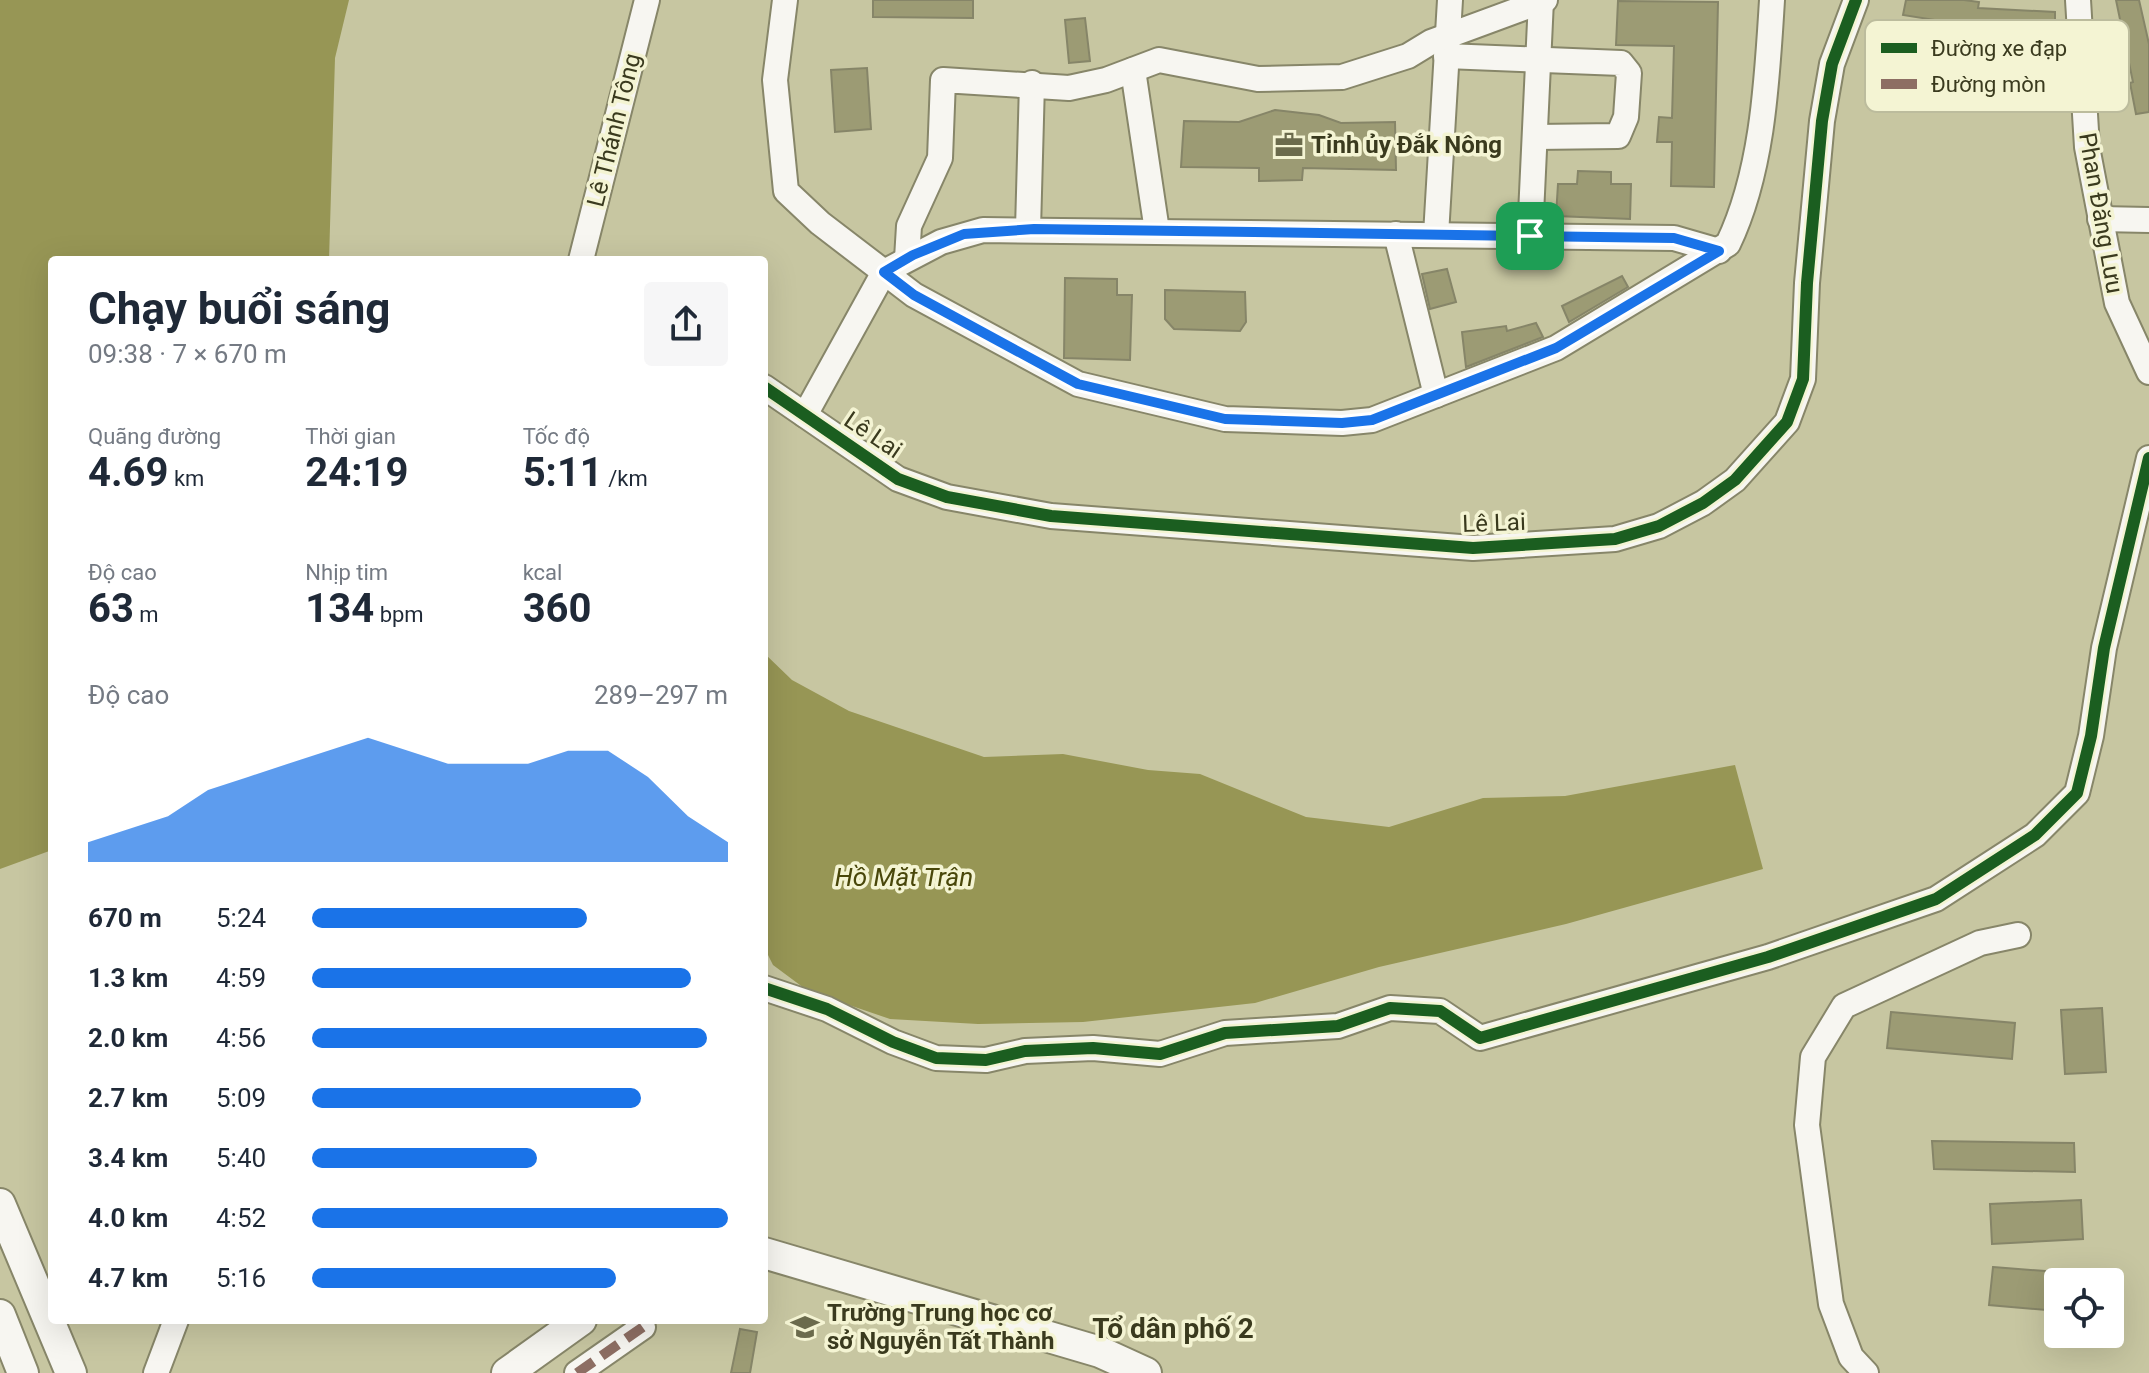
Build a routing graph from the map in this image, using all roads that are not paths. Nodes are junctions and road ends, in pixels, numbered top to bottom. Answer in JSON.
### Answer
{"nodes":[{"id":1,"x":647,"y":0,"type":"edge"},
{"id":2,"x":785,"y":0,"type":"edge"},
{"id":3,"x":1450,"y":0,"type":"edge"},
{"id":4,"x":1543,"y":0,"type":"edge"},
{"id":5,"x":1772,"y":0,"type":"edge"},
{"id":6,"x":1856,"y":0,"type":"edge"},
{"id":7,"x":2078,"y":0,"type":"edge"},
{"id":8,"x":2079,"y":20,"type":"edge"},
{"id":9,"x":1446,"y":46,"type":"junction"},
{"id":10,"x":1539,"y":57,"type":"junction"},
{"id":11,"x":1133,"y":70,"type":"junction"},
{"id":12,"x":1032,"y":83,"type":"junction"},
{"id":13,"x":2085,"y":112,"type":"edge"},
{"id":14,"x":1535,"y":137,"type":"junction"},
{"id":15,"x":2100,"y":219,"type":"junction"},
{"id":16,"x":2149,"y":220,"type":"edge"},
{"id":17,"x":1028,"y":229,"type":"junction"},
{"id":18,"x":1157,"y":231,"type":"junction"},
{"id":19,"x":1396,"y":234,"type":"junction"},
{"id":20,"x":1436,"y":235,"type":"junction"},
{"id":21,"x":1530,"y":236,"type":"junction"},
{"id":22,"x":1719,"y":251,"type":"junction"},
{"id":23,"x":582,"y":256,"type":"edge"},
{"id":24,"x":907,"y":259,"type":"junction"},
{"id":25,"x":884,"y":272,"type":"junction"},
{"id":26,"x":2149,"y":372,"type":"edge"},
{"id":27,"x":768,"y":390,"type":"edge"},
{"id":28,"x":1436,"y":395,"type":"junction"},
{"id":29,"x":805,"y":415,"type":"junction"},
{"id":30,"x":2149,"y":458,"type":"edge"},
{"id":31,"x":2018,"y":935,"type":"dead end"},
{"id":32,"x":768,"y":989,"type":"edge"},
{"id":33,"x":3,"y":1217,"type":"edge"},
{"id":34,"x":768,"y":1254,"type":"edge"},
{"id":35,"x":0,"y":1315,"type":"edge"},
{"id":36,"x":48,"y":1320,"type":"edge"},
{"id":37,"x":50,"y":1324,"type":"edge"},
{"id":38,"x":174,"y":1324,"type":"edge"},
{"id":39,"x":575,"y":1324,"type":"edge"},
{"id":40,"x":640,"y":1324,"type":"edge"},
{"id":41,"x":23,"y":1373,"type":"edge"},
{"id":42,"x":71,"y":1373,"type":"edge"},
{"id":43,"x":156,"y":1373,"type":"edge"},
{"id":44,"x":507,"y":1373,"type":"edge"},
{"id":45,"x":577,"y":1373,"type":"edge"},
{"id":46,"x":1146,"y":1373,"type":"edge"},
{"id":47,"x":1866,"y":1373,"type":"edge"}],
"edges":[{"from":1,"to":23,"type":"street","name":"Lê Thánh Tông"},
{"from":2,"to":25,"type":"street"},
{"from":3,"to":9,"type":"street"},
{"from":4,"to":9,"type":"street"},
{"from":4,"to":10,"type":"street"},
{"from":5,"to":22,"type":"street"},
{"from":6,"to":29,"type":"street","name":"Lê Lai"},
{"from":7,"to":8,"type":"street","name":"Phan Đăng Lưu"},
{"from":9,"to":10,"type":"street"},
{"from":9,"to":11,"type":"street"},
{"from":9,"to":20,"type":"street"},
{"from":10,"to":14,"type":"street"},
{"from":10,"to":14,"type":"street"},
{"from":11,"to":12,"type":"street"},
{"from":11,"to":18,"type":"street"},
{"from":12,"to":17,"type":"street"},
{"from":12,"to":24,"type":"street"},
{"from":13,"to":15,"type":"street","name":"Phan Đăng Lưu"},
{"from":14,"to":21,"type":"street"},
{"from":15,"to":16,"type":"street"},
{"from":15,"to":26,"type":"street","name":"Phan Đăng Lưu"},
{"from":17,"to":18,"type":"street"},
{"from":17,"to":24,"type":"street"},
{"from":18,"to":19,"type":"street"},
{"from":19,"to":20,"type":"street"},
{"from":19,"to":28,"type":"street"},
{"from":20,"to":21,"type":"street"},
{"from":21,"to":22,"type":"street"},
{"from":22,"to":28,"type":"street"},
{"from":24,"to":25,"type":"street"},
{"from":25,"to":28,"type":"street"},
{"from":25,"to":29,"type":"street"},
{"from":27,"to":29,"type":"street","name":"Lê Lai"},
{"from":30,"to":32,"type":"street"},
{"from":31,"to":47,"type":"street"},
{"from":33,"to":36,"type":"main road"},
{"from":34,"to":46,"type":"main road"},
{"from":35,"to":41,"type":"main road"},
{"from":37,"to":42,"type":"main road"},
{"from":38,"to":43,"type":"street"},
{"from":39,"to":44,"type":"main road"},
{"from":40,"to":45,"type":"street"}]}
